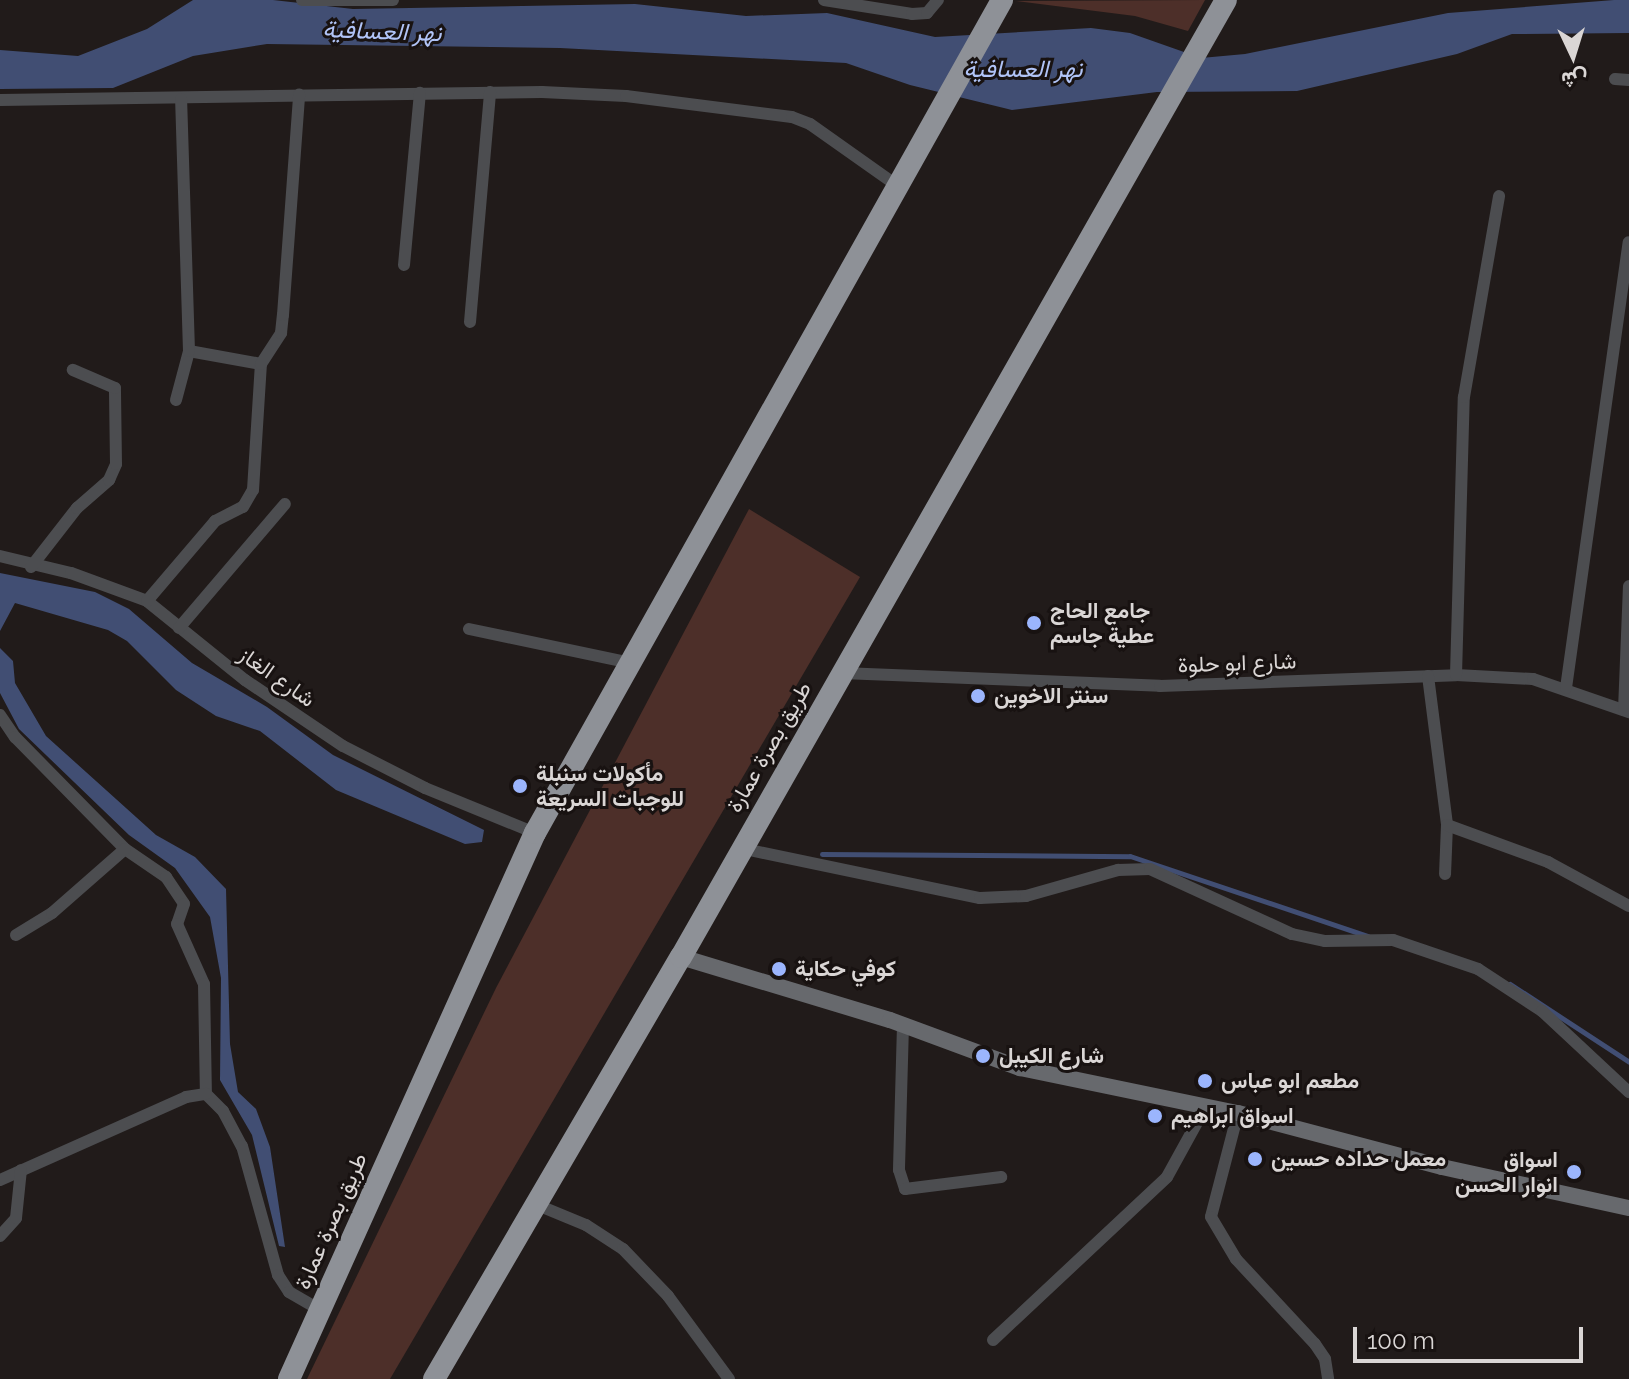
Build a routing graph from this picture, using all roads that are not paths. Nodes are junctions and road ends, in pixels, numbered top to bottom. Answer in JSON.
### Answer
{"nodes":[{"id":1,"x":302,"y":0,"type":"edge"},
{"id":2,"x":393,"y":0,"type":"edge"},
{"id":3,"x":824,"y":0,"type":"edge"},
{"id":4,"x":938,"y":0,"type":"edge"},
{"id":5,"x":1002,"y":0,"type":"edge"},
{"id":6,"x":1226,"y":0,"type":"edge"},
{"id":7,"x":1615,"y":79,"type":"dead end"},
{"id":8,"x":1629,"y":80,"type":"edge"},
{"id":9,"x":490,"y":92,"type":"junction"},
{"id":10,"x":420,"y":93,"type":"junction"},
{"id":11,"x":299,"y":95,"type":"junction"},
{"id":12,"x":181,"y":99,"type":"junction"},
{"id":13,"x":0,"y":100,"type":"edge"},
{"id":14,"x":896,"y":185,"type":"junction"},
{"id":15,"x":1499,"y":196,"type":"dead end"},
{"id":16,"x":1629,"y":242,"type":"edge"},
{"id":17,"x":404,"y":265,"type":"dead end"},
{"id":18,"x":470,"y":322,"type":"dead end"},
{"id":19,"x":189,"y":351,"type":"junction"},
{"id":20,"x":261,"y":364,"type":"junction"},
{"id":21,"x":73,"y":370,"type":"dead end"},
{"id":22,"x":176,"y":400,"type":"dead end"},
{"id":23,"x":285,"y":504,"type":"dead end"},
{"id":24,"x":0,"y":556,"type":"edge"},
{"id":25,"x":31,"y":567,"type":"junction"},
{"id":26,"x":1629,"y":586,"type":"edge"},
{"id":27,"x":147,"y":601,"type":"junction"},
{"id":28,"x":179,"y":628,"type":"junction"},
{"id":29,"x":469,"y":629,"type":"dead end"},
{"id":30,"x":626,"y":662,"type":"junction"},
{"id":31,"x":842,"y":673,"type":"junction"},
{"id":32,"x":1456,"y":675,"type":"junction"},
{"id":33,"x":1428,"y":676,"type":"junction"},
{"id":34,"x":1566,"y":688,"type":"junction"},
{"id":35,"x":1627,"y":711,"type":"edge"},
{"id":36,"x":0,"y":715,"type":"edge"},
{"id":37,"x":1447,"y":825,"type":"junction"},
{"id":38,"x":535,"y":833,"type":"junction"},
{"id":39,"x":740,"y":848,"type":"junction"},
{"id":40,"x":125,"y":849,"type":"junction"},
{"id":41,"x":1445,"y":874,"type":"dead end"},
{"id":42,"x":1629,"y":906,"type":"edge"},
{"id":43,"x":16,"y":935,"type":"dead end"},
{"id":44,"x":681,"y":957,"type":"junction"},
{"id":45,"x":903,"y":1025,"type":"junction"},
{"id":46,"x":1629,"y":1092,"type":"edge"},
{"id":47,"x":206,"y":1094,"type":"junction"},
{"id":48,"x":1206,"y":1106,"type":"junction"},
{"id":49,"x":1238,"y":1113,"type":"junction"},
{"id":50,"x":21,"y":1170,"type":"junction"},
{"id":51,"x":1001,"y":1177,"type":"dead end"},
{"id":52,"x":0,"y":1180,"type":"edge"},
{"id":53,"x":535,"y":1204,"type":"junction"},
{"id":54,"x":1629,"y":1208,"type":"edge"},
{"id":55,"x":0,"y":1236,"type":"edge"},
{"id":56,"x":319,"y":1309,"type":"junction"},
{"id":57,"x":993,"y":1340,"type":"dead end"},
{"id":58,"x":289,"y":1379,"type":"edge"},
{"id":59,"x":434,"y":1379,"type":"edge"},
{"id":60,"x":729,"y":1379,"type":"edge"},
{"id":61,"x":1328,"y":1379,"type":"edge"}],
"edges":[{"from":1,"to":2,"type":"street"},
{"from":3,"to":4,"type":"street"},
{"from":5,"to":14,"type":"highway","name":"طريق بصرة عمارة"},
{"from":6,"to":31,"type":"highway","name":"طريق بصرة عمارة"},
{"from":7,"to":8,"type":"street"},
{"from":9,"to":10,"type":"street"},
{"from":9,"to":14,"type":"street"},
{"from":9,"to":18,"type":"street"},
{"from":10,"to":11,"type":"street"},
{"from":10,"to":17,"type":"street"},
{"from":11,"to":12,"type":"street"},
{"from":11,"to":20,"type":"street"},
{"from":12,"to":13,"type":"street"},
{"from":12,"to":19,"type":"street"},
{"from":14,"to":30,"type":"highway","name":"طريق بصرة عمارة"},
{"from":15,"to":32,"type":"street"},
{"from":16,"to":34,"type":"street"},
{"from":19,"to":20,"type":"street"},
{"from":19,"to":22,"type":"street"},
{"from":20,"to":27,"type":"street"},
{"from":21,"to":25,"type":"street"},
{"from":23,"to":28,"type":"street"},
{"from":24,"to":25,"type":"street","name":"شارع الغاز"},
{"from":25,"to":27,"type":"street","name":"شارع الغاز"},
{"from":26,"to":35,"type":"street"},
{"from":27,"to":28,"type":"street","name":"شارع الغاز"},
{"from":28,"to":38,"type":"street","name":"شارع الغاز"},
{"from":29,"to":30,"type":"street"},
{"from":30,"to":38,"type":"highway","name":"طريق بصرة عمارة"},
{"from":31,"to":33,"type":"street","name":"شارع ابو حلوة"},
{"from":31,"to":39,"type":"highway","name":"طريق بصرة عمارة"},
{"from":32,"to":33,"type":"street","name":"شارع ابو حلوة"},
{"from":32,"to":34,"type":"street","name":"شارع ابو حلوة"},
{"from":33,"to":37,"type":"street"},
{"from":34,"to":35,"type":"street","name":"شارع ابو حلوة"},
{"from":36,"to":40,"type":"street"},
{"from":37,"to":41,"type":"street"},
{"from":37,"to":42,"type":"street"},
{"from":38,"to":56,"type":"highway","name":"طريق بصرة عمارة"},
{"from":39,"to":44,"type":"highway","name":"طريق بصرة عمارة"},
{"from":39,"to":46,"type":"street"},
{"from":40,"to":43,"type":"street"},
{"from":40,"to":47,"type":"street"},
{"from":44,"to":45,"type":"street"},
{"from":44,"to":53,"type":"highway","name":"طريق بصرة عمارة"},
{"from":45,"to":48,"type":"street"},
{"from":45,"to":51,"type":"street"},
{"from":47,"to":50,"type":"street"},
{"from":47,"to":56,"type":"street"},
{"from":48,"to":49,"type":"street"},
{"from":48,"to":57,"type":"street"},
{"from":49,"to":54,"type":"street"},
{"from":49,"to":61,"type":"street"},
{"from":50,"to":52,"type":"street"},
{"from":50,"to":55,"type":"street"},
{"from":53,"to":59,"type":"highway","name":"طريق بصرة عمارة"},
{"from":53,"to":60,"type":"street"},
{"from":56,"to":58,"type":"highway","name":"طريق بصرة عمارة"}]}
